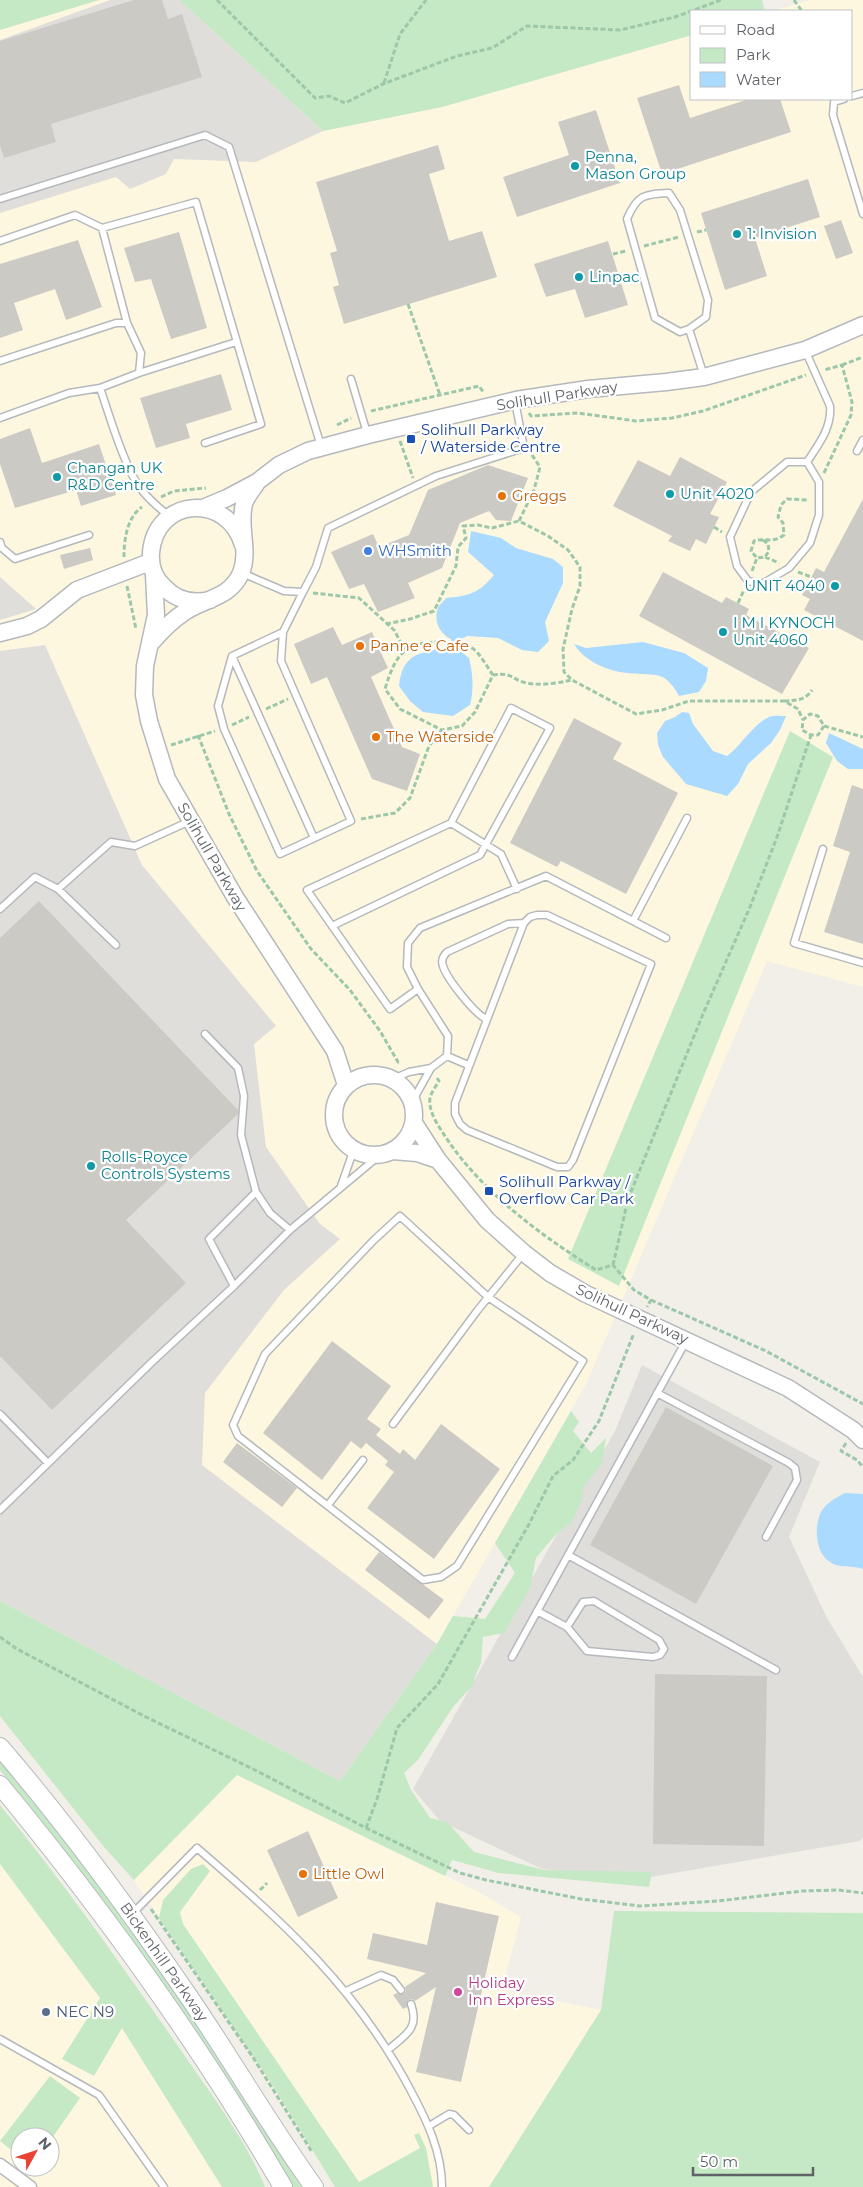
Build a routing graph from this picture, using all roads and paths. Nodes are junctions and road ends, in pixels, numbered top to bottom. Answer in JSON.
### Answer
{"nodes":[{"id":1,"x":217,"y":0,"type":"edge"},
{"id":2,"x":426,"y":0,"type":"edge"},
{"id":3,"x":721,"y":0,"type":"edge"},
{"id":4,"x":694,"y":10,"type":"edge"},
{"id":5,"x":690,"y":11,"type":"edge"},
{"id":6,"x":383,"y":84,"type":"junction"},
{"id":7,"x":841,"y":100,"type":"edge"},
{"id":8,"x":0,"y":200,"type":"edge"},
{"id":9,"x":863,"y":214,"type":"edge"},
{"id":10,"x":102,"y":228,"type":"junction"},
{"id":11,"x":706,"y":230,"type":"dead end"},
{"id":12,"x":688,"y":235,"type":"junction"},
{"id":13,"x":0,"y":241,"type":"edge"},
{"id":14,"x":636,"y":248,"type":"junction"},
{"id":15,"x":612,"y":254,"type":"dead end"},
{"id":16,"x":408,"y":304,"type":"dead end"},
{"id":17,"x":127,"y":323,"type":"junction"},
{"id":18,"x":863,"y":325,"type":"edge"},
{"id":19,"x":689,"y":329,"type":"junction"},
{"id":20,"x":236,"y":342,"type":"junction"},
{"id":21,"x":805,"y":350,"type":"junction"},
{"id":22,"x":863,"y":357,"type":"edge"},
{"id":23,"x":0,"y":361,"type":"edge"},
{"id":24,"x":842,"y":365,"type":"junction"},
{"id":25,"x":815,"y":372,"type":"junction"},
{"id":26,"x":139,"y":373,"type":"junction"},
{"id":27,"x":704,"y":377,"type":"junction"},
{"id":28,"x":351,"y":379,"type":"dead end"},
{"id":29,"x":100,"y":388,"type":"junction"},
{"id":30,"x":440,"y":395,"type":"dead end"},
{"id":31,"x":516,"y":401,"type":"junction"},
{"id":32,"x":0,"y":418,"type":"edge"},
{"id":33,"x":395,"y":429,"type":"junction"},
{"id":34,"x":368,"y":435,"type":"junction"},
{"id":35,"x":863,"y":440,"type":"edge"},
{"id":36,"x":205,"y":443,"type":"dead end"},
{"id":37,"x":321,"y":448,"type":"junction"},
{"id":38,"x":524,"y":448,"type":"junction"},
{"id":39,"x":857,"y":451,"type":"dead end"},
{"id":40,"x":807,"y":462,"type":"junction"},
{"id":41,"x":257,"y":482,"type":"junction"},
{"id":42,"x":819,"y":482,"type":"junction"},
{"id":43,"x":416,"y":485,"type":"junction"},
{"id":44,"x":819,"y":501,"type":"junction"},
{"id":45,"x":203,"y":508,"type":"junction"},
{"id":46,"x":170,"y":517,"type":"junction"},
{"id":47,"x":520,"y":521,"type":"junction"},
{"id":48,"x":89,"y":535,"type":"dead end"},
{"id":49,"x":763,"y":540,"type":"junction"},
{"id":50,"x":0,"y":542,"type":"edge"},
{"id":51,"x":243,"y":545,"type":"junction"},
{"id":52,"x":152,"y":568,"type":"junction"},
{"id":53,"x":240,"y":573,"type":"junction"},
{"id":54,"x":303,"y":592,"type":"junction"},
{"id":55,"x":210,"y":600,"type":"junction"},
{"id":56,"x":386,"y":624,"type":"junction"},
{"id":57,"x":283,"y":632,"type":"junction"},
{"id":58,"x":0,"y":633,"type":"edge"},
{"id":59,"x":150,"y":644,"type":"junction"},
{"id":60,"x":406,"y":650,"type":"junction"},
{"id":61,"x":232,"y":656,"type":"junction"},
{"id":62,"x":493,"y":675,"type":"junction"},
{"id":63,"x":572,"y":680,"type":"junction"},
{"id":64,"x":812,"y":690,"type":"dead end"},
{"id":65,"x":784,"y":701,"type":"junction"},
{"id":66,"x":803,"y":720,"type":"junction"},
{"id":67,"x":824,"y":726,"type":"junction"},
{"id":68,"x":442,"y":730,"type":"junction"},
{"id":69,"x":198,"y":735,"type":"dead end"},
{"id":70,"x":811,"y":736,"type":"junction"},
{"id":71,"x":863,"y":737,"type":"edge"},
{"id":72,"x":687,"y":818,"type":"dead end"},
{"id":73,"x":190,"y":821,"type":"junction"},
{"id":74,"x":351,"y":821,"type":"junction"},
{"id":75,"x":451,"y":823,"type":"junction"},
{"id":76,"x":314,"y":838,"type":"junction"},
{"id":77,"x":486,"y":845,"type":"junction"},
{"id":78,"x":823,"y":849,"type":"dead end"},
{"id":79,"x":58,"y":889,"type":"junction"},
{"id":80,"x":516,"y":889,"type":"junction"},
{"id":81,"x":0,"y":909,"type":"edge"},
{"id":82,"x":634,"y":919,"type":"junction"},
{"id":83,"x":524,"y":923,"type":"junction"},
{"id":84,"x":332,"y":926,"type":"junction"},
{"id":85,"x":666,"y":938,"type":"dead end"},
{"id":86,"x":116,"y":945,"type":"dead end"},
{"id":87,"x":863,"y":963,"type":"edge"},
{"id":88,"x":418,"y":989,"type":"junction"},
{"id":89,"x":486,"y":1019,"type":"junction"},
{"id":90,"x":206,"y":1034,"type":"dead end"},
{"id":91,"x":334,"y":1052,"type":"junction"},
{"id":92,"x":447,"y":1056,"type":"junction"},
{"id":93,"x":404,"y":1063,"type":"dead end"},
{"id":94,"x":468,"y":1065,"type":"junction"},
{"id":95,"x":431,"y":1068,"type":"junction"},
{"id":96,"x":365,"y":1076,"type":"junction"},
{"id":97,"x":393,"y":1079,"type":"junction"},
{"id":98,"x":346,"y":1085,"type":"junction"},
{"id":99,"x":412,"y":1102,"type":"junction"},
{"id":100,"x":414,"y":1123,"type":"junction"},
{"id":101,"x":354,"y":1149,"type":"junction"},
{"id":102,"x":386,"y":1152,"type":"junction"},
{"id":103,"x":438,"y":1160,"type":"junction"},
{"id":104,"x":340,"y":1187,"type":"junction"},
{"id":105,"x":256,"y":1192,"type":"junction"},
{"id":106,"x":290,"y":1230,"type":"junction"},
{"id":107,"x":524,"y":1253,"type":"junction"},
{"id":108,"x":613,"y":1265,"type":"junction"},
{"id":109,"x":234,"y":1286,"type":"junction"},
{"id":110,"x":488,"y":1297,"type":"junction"},
{"id":111,"x":651,"y":1300,"type":"junction"},
{"id":112,"x":641,"y":1318,"type":"junction"},
{"id":113,"x":686,"y":1340,"type":"junction"},
{"id":114,"x":657,"y":1393,"type":"junction"},
{"id":115,"x":863,"y":1404,"type":"edge"},
{"id":116,"x":0,"y":1414,"type":"edge"},
{"id":117,"x":393,"y":1424,"type":"dead end"},
{"id":118,"x":860,"y":1434,"type":"edge"},
{"id":119,"x":363,"y":1460,"type":"dead end"},
{"id":120,"x":48,"y":1463,"type":"junction"},
{"id":121,"x":328,"y":1505,"type":"junction"},
{"id":122,"x":0,"y":1510,"type":"edge"},
{"id":123,"x":766,"y":1538,"type":"dead end"},
{"id":124,"x":568,"y":1555,"type":"junction"},
{"id":125,"x":537,"y":1611,"type":"junction"},
{"id":126,"x":567,"y":1627,"type":"junction"},
{"id":127,"x":0,"y":1637,"type":"edge"},
{"id":128,"x":512,"y":1658,"type":"dead end"},
{"id":129,"x":776,"y":1670,"type":"dead end"},
{"id":130,"x":0,"y":1747,"type":"edge"},
{"id":131,"x":0,"y":1785,"type":"edge"},
{"id":132,"x":366,"y":1828,"type":"junction"},
{"id":133,"x":863,"y":1893,"type":"edge"},
{"id":134,"x":131,"y":1914,"type":"junction"},
{"id":135,"x":401,"y":1990,"type":"dead end"},
{"id":136,"x":346,"y":1991,"type":"junction"},
{"id":137,"x":411,"y":2004,"type":"dead end"},
{"id":138,"x":0,"y":2039,"type":"edge"},
{"id":139,"x":388,"y":2050,"type":"junction"},
{"id":140,"x":429,"y":2126,"type":"junction"},
{"id":141,"x":469,"y":2130,"type":"dead end"},
{"id":142,"x":0,"y":2164,"type":"edge"},
{"id":143,"x":30,"y":2187,"type":"edge"},
{"id":144,"x":164,"y":2187,"type":"edge"},
{"id":145,"x":283,"y":2187,"type":"edge"},
{"id":146,"x":314,"y":2187,"type":"edge"},
{"id":147,"x":442,"y":2187,"type":"edge"}],
"edges":[{"from":1,"to":6,"type":"path"},
{"from":2,"to":6,"type":"path"},
{"from":3,"to":4,"type":"path"},
{"from":5,"to":6,"type":"path"},
{"from":7,"to":9,"type":"lane"},
{"from":8,"to":37,"type":"lane"},
{"from":10,"to":13,"type":"lane"},
{"from":10,"to":17,"type":"lane"},
{"from":10,"to":20,"type":"lane"},
{"from":11,"to":12,"type":"path"},
{"from":12,"to":14,"type":"path"},
{"from":12,"to":14,"type":"lane"},
{"from":12,"to":19,"type":"lane"},
{"from":14,"to":15,"type":"path"},
{"from":14,"to":19,"type":"lane"},
{"from":16,"to":30,"type":"path"},
{"from":17,"to":23,"type":"lane"},
{"from":17,"to":26,"type":"lane"},
{"from":18,"to":21,"type":"street","name":"Solihull Parkway"},
{"from":19,"to":27,"type":"lane"},
{"from":20,"to":26,"type":"lane"},
{"from":20,"to":36,"type":"lane"},
{"from":21,"to":25,"type":"lane"},
{"from":21,"to":27,"type":"street","name":"Solihull Parkway"},
{"from":22,"to":24,"type":"path"},
{"from":24,"to":25,"type":"path"},
{"from":24,"to":42,"type":"path"},
{"from":25,"to":31,"type":"path"},
{"from":25,"to":40,"type":"lane"},
{"from":26,"to":29,"type":"lane"},
{"from":27,"to":31,"type":"street","name":"Solihull Parkway"},
{"from":28,"to":34,"type":"lane"},
{"from":29,"to":32,"type":"lane"},
{"from":29,"to":46,"type":"lane"},
{"from":31,"to":33,"type":"street","name":"Solihull Parkway"},
{"from":31,"to":38,"type":"lane"},
{"from":33,"to":34,"type":"street","name":"Solihull Parkway"},
{"from":33,"to":43,"type":"path"},
{"from":34,"to":37,"type":"street","name":"Solihull Parkway"},
{"from":35,"to":39,"type":"lane"},
{"from":37,"to":41,"type":"street","name":"Solihull Parkway"},
{"from":38,"to":43,"type":"lane"},
{"from":38,"to":47,"type":"path"},
{"from":40,"to":42,"type":"lane"},
{"from":40,"to":44,"type":"lane"},
{"from":41,"to":45,"type":"street"},
{"from":41,"to":51,"type":"street"},
{"from":42,"to":44,"type":"lane"},
{"from":43,"to":54,"type":"lane"},
{"from":44,"to":49,"type":"path"},
{"from":45,"to":46,"type":"street"},
{"from":45,"to":51,"type":"street"},
{"from":46,"to":52,"type":"street"},
{"from":47,"to":56,"type":"path"},
{"from":47,"to":63,"type":"path"},
{"from":48,"to":50,"type":"lane"},
{"from":49,"to":49,"type":"path"},
{"from":51,"to":53,"type":"street"},
{"from":52,"to":55,"type":"street"},
{"from":52,"to":58,"type":"street"},
{"from":52,"to":59,"type":"street","name":"Solihull Parkway"},
{"from":53,"to":54,"type":"lane"},
{"from":53,"to":55,"type":"street"},
{"from":54,"to":56,"type":"path"},
{"from":54,"to":57,"type":"lane"},
{"from":55,"to":59,"type":"street"},
{"from":56,"to":60,"type":"path"},
{"from":57,"to":61,"type":"lane"},
{"from":57,"to":74,"type":"lane"},
{"from":59,"to":73,"type":"street","name":"Solihull Parkway"},
{"from":60,"to":62,"type":"path"},
{"from":60,"to":68,"type":"path"},
{"from":61,"to":76,"type":"lane"},
{"from":61,"to":76,"type":"lane"},
{"from":62,"to":63,"type":"path"},
{"from":62,"to":68,"type":"path"},
{"from":63,"to":65,"type":"path"},
{"from":64,"to":65,"type":"path"},
{"from":65,"to":66,"type":"path"},
{"from":66,"to":67,"type":"path"},
{"from":66,"to":70,"type":"path"},
{"from":67,"to":70,"type":"path"},
{"from":67,"to":71,"type":"path"},
{"from":68,"to":74,"type":"path"},
{"from":69,"to":93,"type":"path"},
{"from":70,"to":108,"type":"path"},
{"from":72,"to":82,"type":"lane"},
{"from":73,"to":79,"type":"lane"},
{"from":73,"to":91,"type":"street","name":"Solihull Parkway"},
{"from":74,"to":76,"type":"lane"},
{"from":75,"to":77,"type":"lane"},
{"from":75,"to":77,"type":"lane"},
{"from":75,"to":84,"type":"lane"},
{"from":77,"to":80,"type":"lane"},
{"from":77,"to":84,"type":"lane"},
{"from":78,"to":87,"type":"lane"},
{"from":79,"to":81,"type":"lane"},
{"from":79,"to":86,"type":"lane"},
{"from":80,"to":82,"type":"lane"},
{"from":80,"to":88,"type":"lane"},
{"from":82,"to":85,"type":"lane"},
{"from":83,"to":89,"type":"lane"},
{"from":83,"to":89,"type":"lane"},
{"from":83,"to":94,"type":"lane"},
{"from":84,"to":88,"type":"lane"},
{"from":88,"to":92,"type":"lane"},
{"from":89,"to":94,"type":"lane"},
{"from":90,"to":105,"type":"lane"},
{"from":91,"to":96,"type":"street","name":"Solihull Parkway"},
{"from":91,"to":98,"type":"street","name":"Solihull Parkway"},
{"from":92,"to":94,"type":"lane"},
{"from":92,"to":95,"type":"lane"},
{"from":95,"to":97,"type":"lane"},
{"from":95,"to":99,"type":"lane"},
{"from":95,"to":108,"type":"path"},
{"from":96,"to":97,"type":"street"},
{"from":96,"to":98,"type":"street"},
{"from":97,"to":99,"type":"street"},
{"from":98,"to":101,"type":"street"},
{"from":99,"to":100,"type":"street"},
{"from":100,"to":102,"type":"street"},
{"from":100,"to":103,"type":"street","name":"Solihull Parkway"},
{"from":101,"to":102,"type":"street"},
{"from":101,"to":104,"type":"lane"},
{"from":102,"to":103,"type":"street"},
{"from":102,"to":104,"type":"lane"},
{"from":103,"to":107,"type":"street","name":"Solihull Parkway"},
{"from":104,"to":106,"type":"lane"},
{"from":105,"to":106,"type":"lane"},
{"from":105,"to":109,"type":"lane"},
{"from":106,"to":109,"type":"lane"},
{"from":107,"to":110,"type":"lane"},
{"from":107,"to":112,"type":"street","name":"Solihull Parkway"},
{"from":108,"to":111,"type":"path"},
{"from":109,"to":120,"type":"lane"},
{"from":110,"to":117,"type":"lane"},
{"from":110,"to":121,"type":"lane"},
{"from":110,"to":121,"type":"lane"},
{"from":111,"to":112,"type":"path"},
{"from":111,"to":115,"type":"path"},
{"from":112,"to":113,"type":"street","name":"Solihull Parkway"},
{"from":112,"to":132,"type":"path"},
{"from":113,"to":114,"type":"lane"},
{"from":113,"to":118,"type":"street","name":"Solihull Parkway"},
{"from":114,"to":123,"type":"lane"},
{"from":114,"to":124,"type":"lane"},
{"from":116,"to":120,"type":"lane"},
{"from":119,"to":121,"type":"lane"},
{"from":120,"to":122,"type":"lane"},
{"from":124,"to":125,"type":"lane"},
{"from":124,"to":129,"type":"lane"},
{"from":125,"to":126,"type":"lane"},
{"from":125,"to":128,"type":"lane"},
{"from":126,"to":126,"type":"lane"},
{"from":127,"to":132,"type":"path"},
{"from":130,"to":134,"type":"main road","name":"Bickenhill Parkway"},
{"from":131,"to":145,"type":"main road","name":"Bickenhill Parkway"},
{"from":132,"to":133,"type":"path"},
{"from":134,"to":136,"type":"lane"},
{"from":134,"to":146,"type":"main road","name":"Bickenhill Parkway"},
{"from":135,"to":136,"type":"lane"},
{"from":136,"to":139,"type":"lane"},
{"from":137,"to":139,"type":"lane"},
{"from":138,"to":144,"type":"lane"},
{"from":139,"to":140,"type":"lane"},
{"from":140,"to":141,"type":"lane"},
{"from":140,"to":147,"type":"lane"},
{"from":142,"to":143,"type":"street"}]}
